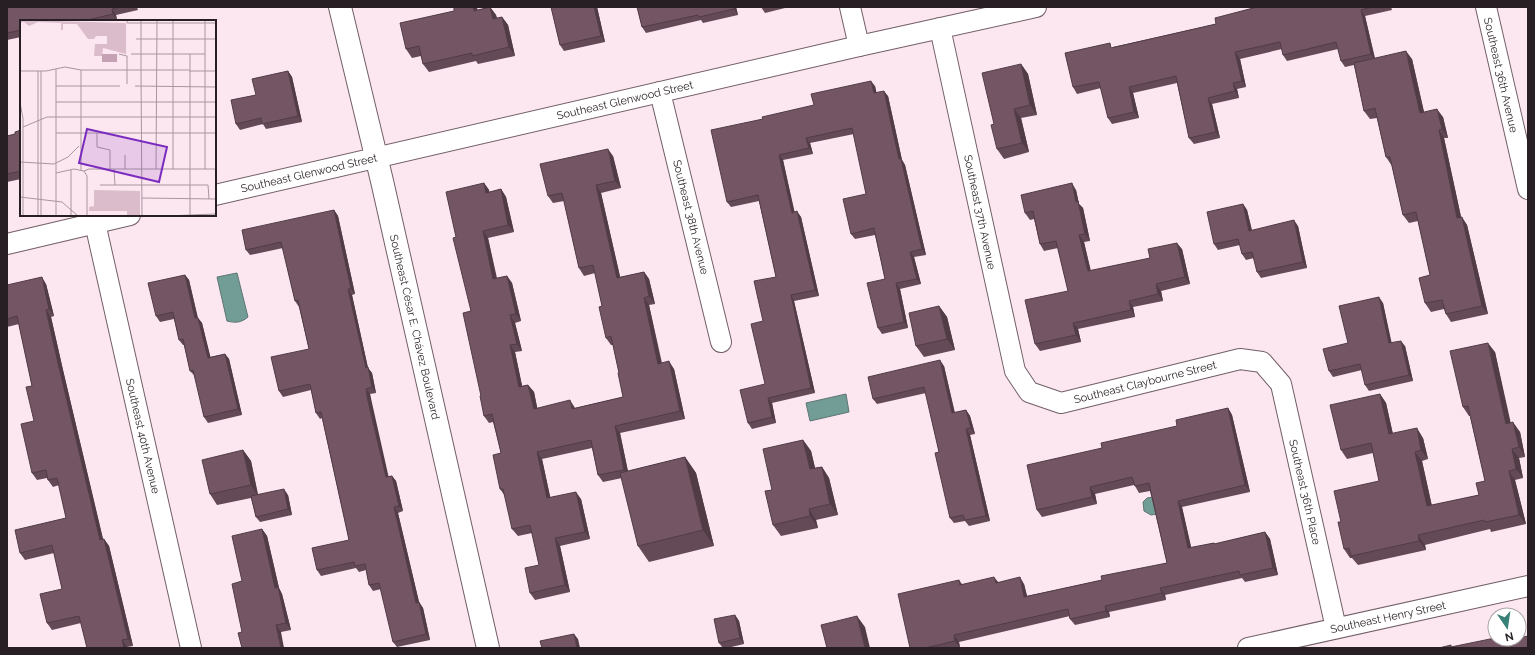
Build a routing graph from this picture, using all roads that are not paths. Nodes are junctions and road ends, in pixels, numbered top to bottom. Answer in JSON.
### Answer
{"nodes":[{"id":1,"x":340,"y":7,"type":"edge"},
{"id":2,"x":850,"y":7,"type":"edge"},
{"id":3,"x":1036,"y":7,"type":"edge"},
{"id":4,"x":1486,"y":7,"type":"edge"},
{"id":5,"x":940,"y":28,"type":"junction"},
{"id":6,"x":859,"y":46,"type":"junction"},
{"id":7,"x":660,"y":92,"type":"junction"},
{"id":8,"x":376,"y":158,"type":"junction"},
{"id":9,"x":1528,"y":189,"type":"edge"},
{"id":10,"x":216,"y":195,"type":"edge"},
{"id":11,"x":126,"y":216,"type":"edge"},
{"id":12,"x":95,"y":223,"type":"junction"},
{"id":13,"x":7,"y":244,"type":"edge"},
{"id":14,"x":721,"y":342,"type":"dead end"},
{"id":15,"x":1262,"y":362,"type":"joint"},
{"id":16,"x":1030,"y":392,"type":"joint"},
{"id":17,"x":1528,"y":586,"type":"edge"},
{"id":18,"x":1336,"y":628,"type":"junction"},
{"id":19,"x":191,"y":648,"type":"edge"},
{"id":20,"x":488,"y":648,"type":"edge"},
{"id":21,"x":1248,"y":648,"type":"edge"}],
"edges":[{"from":1,"to":8,"type":"street","name":"Southeast César E. Chávez Boulevard"},
{"from":2,"to":6,"type":"street"},
{"from":3,"to":5,"type":"street","name":"Southeast Glenwood Street"},
{"from":4,"to":9,"type":"street","name":"Southeast 36th Avenue"},
{"from":5,"to":6,"type":"street","name":"Southeast Glenwood Street"},
{"from":5,"to":16,"type":"street","name":"Southeast 37th Avenue"},
{"from":6,"to":7,"type":"street","name":"Southeast Glenwood Street"},
{"from":7,"to":8,"type":"street","name":"Southeast Glenwood Street"},
{"from":7,"to":14,"type":"street","name":"Southeast 38th Avenue"},
{"from":8,"to":10,"type":"street","name":"Southeast Glenwood Street"},
{"from":8,"to":20,"type":"street","name":"Southeast César E. Chávez Boulevard"},
{"from":11,"to":12,"type":"street"},
{"from":12,"to":13,"type":"street"},
{"from":12,"to":19,"type":"street","name":"Southeast 40th Avenue"},
{"from":15,"to":16,"type":"street","name":"Southeast Claybourne Street"},
{"from":15,"to":18,"type":"street","name":"Southeast 36th Place"},
{"from":17,"to":18,"type":"street","name":"Southeast Henry Street"},
{"from":18,"to":21,"type":"street","name":"Southeast Henry Street"}]}
